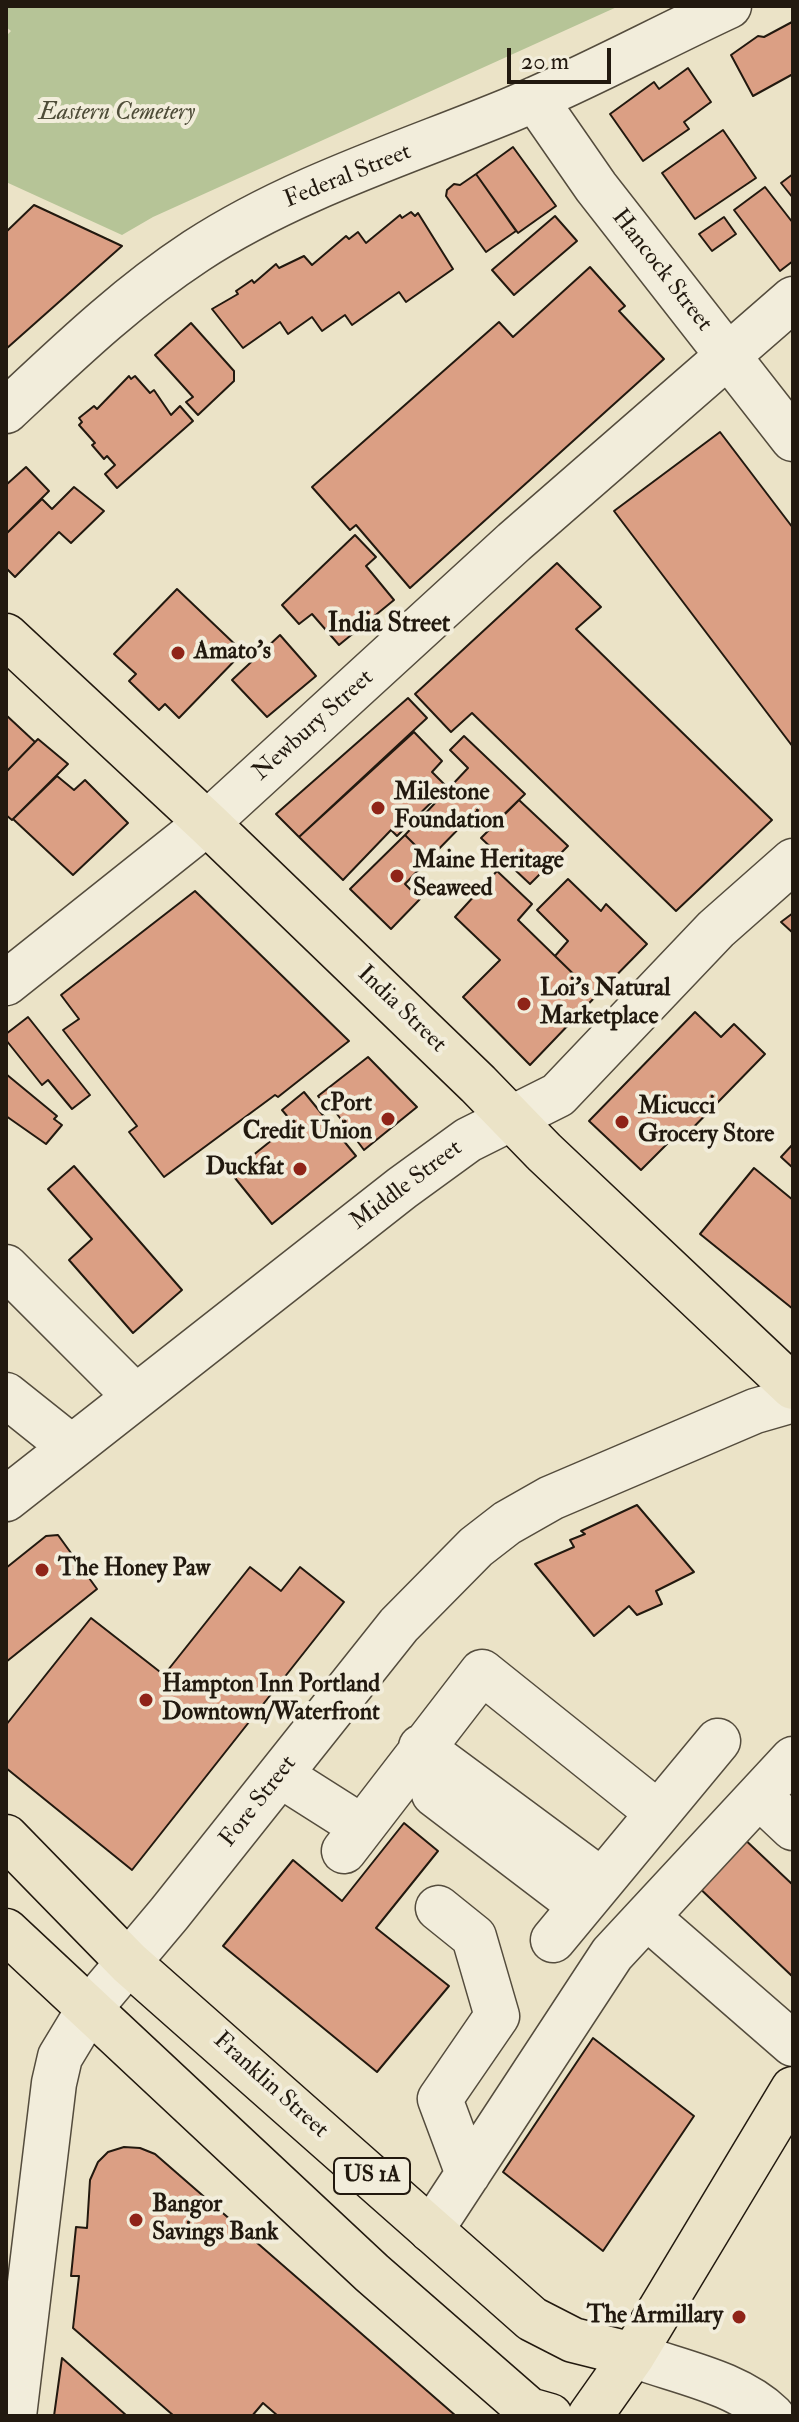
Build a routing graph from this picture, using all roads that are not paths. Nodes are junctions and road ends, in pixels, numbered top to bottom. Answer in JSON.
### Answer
{"nodes":[{"id":1,"x":729,"y":6,"type":"edge"},
{"id":2,"x":535,"y":99,"type":"junction"},
{"id":3,"x":793,"y":299,"type":"edge"},
{"id":4,"x":726,"y":356,"type":"junction"},
{"id":5,"x":6,"y":411,"type":"edge"},
{"id":6,"x":793,"y":439,"type":"edge"},
{"id":7,"x":6,"y":636,"type":"edge"},
{"id":8,"x":207,"y":823,"type":"junction"},
{"id":9,"x":793,"y":861,"type":"edge"},
{"id":10,"x":6,"y":983,"type":"edge"},
{"id":11,"x":512,"y":1118,"type":"junction"},
{"id":12,"x":6,"y":1267,"type":"edge"},
{"id":13,"x":793,"y":1387,"type":"edge"},
{"id":14,"x":6,"y":1395,"type":"edge"},
{"id":15,"x":136,"y":1397,"type":"junction"},
{"id":16,"x":793,"y":1400,"type":"edge"},
{"id":17,"x":70,"y":1446,"type":"junction"},
{"id":18,"x":6,"y":1499,"type":"edge"},
{"id":19,"x":718,"y":1741,"type":"dead end"},
{"id":20,"x":793,"y":1759,"type":"edge"},
{"id":21,"x":290,"y":1762,"type":"junction"},
{"id":22,"x":759,"y":1796,"type":"junction"},
{"id":23,"x":382,"y":1800,"type":"junction"},
{"id":24,"x":658,"y":1813,"type":"junction"},
{"id":25,"x":793,"y":1828,"type":"edge"},
{"id":26,"x":6,"y":1837,"type":"edge"},
{"id":27,"x":592,"y":1893,"type":"junction"},
{"id":28,"x":438,"y":1908,"type":"dead end"},
{"id":29,"x":647,"y":1917,"type":"junction"},
{"id":30,"x":6,"y":1931,"type":"edge"},
{"id":31,"x":553,"y":1940,"type":"dead end"},
{"id":32,"x":129,"y":1963,"type":"junction"},
{"id":33,"x":89,"y":2009,"type":"junction"},
{"id":34,"x":793,"y":2044,"type":"edge"},
{"id":35,"x":793,"y":2089,"type":"edge"},
{"id":36,"x":468,"y":2174,"type":"junction"},
{"id":37,"x":431,"y":2230,"type":"junction"},
{"id":38,"x":633,"y":2355,"type":"junction"},
{"id":39,"x":761,"y":2412,"type":"edge"},
{"id":40,"x":14,"y":2416,"type":"edge"},
{"id":41,"x":550,"y":2416,"type":"edge"},
{"id":42,"x":590,"y":2416,"type":"edge"}],
"edges":[{"from":1,"to":2,"type":"street","name":"Federal Street"},
{"from":2,"to":4,"type":"street","name":"Hancock Street"},
{"from":2,"to":5,"type":"street","name":"Federal Street"},
{"from":3,"to":4,"type":"street","name":"Newbury Street"},
{"from":4,"to":6,"type":"street","name":"Hancock Street"},
{"from":4,"to":8,"type":"street","name":"Newbury Street"},
{"from":7,"to":8,"type":"main road","name":"India Street"},
{"from":8,"to":10,"type":"street","name":"Newbury Street"},
{"from":8,"to":11,"type":"main road","name":"India Street"},
{"from":9,"to":11,"type":"street","name":"Middle Street"},
{"from":11,"to":13,"type":"main road","name":"India Street"},
{"from":11,"to":15,"type":"street","name":"Middle Street"},
{"from":12,"to":15,"type":"street"},
{"from":14,"to":17,"type":"street"},
{"from":15,"to":17,"type":"street","name":"Middle Street"},
{"from":16,"to":21,"type":"street","name":"Fore Street"},
{"from":17,"to":18,"type":"street","name":"Middle Street"},
{"from":19,"to":24,"type":"street"},
{"from":20,"to":22,"type":"street"},
{"from":21,"to":23,"type":"street"},
{"from":21,"to":32,"type":"street","name":"Fore Street"},
{"from":22,"to":25,"type":"street"},
{"from":22,"to":29,"type":"street"},
{"from":23,"to":24,"type":"street"},
{"from":23,"to":27,"type":"street"},
{"from":24,"to":27,"type":"street"},
{"from":26,"to":32,"type":"main road","name":"Franklin Street","number":"US 1A"},
{"from":27,"to":31,"type":"street"},
{"from":28,"to":36,"type":"street"},
{"from":29,"to":34,"type":"street"},
{"from":29,"to":36,"type":"street"},
{"from":30,"to":33,"type":"main road","number":"US 1A"},
{"from":32,"to":33,"type":"street","name":"Fore Street"},
{"from":32,"to":37,"type":"main road","name":"Franklin Street","number":"US 1A"},
{"from":33,"to":40,"type":"street","name":"Fore Street"},
{"from":33,"to":41,"type":"main road","number":"US 1A"},
{"from":35,"to":38,"type":"main road"},
{"from":36,"to":37,"type":"street"},
{"from":37,"to":38,"type":"main road","name":"Franklin Street","number":"US 1A"},
{"from":38,"to":39,"type":"street"},
{"from":38,"to":42,"type":"main road"}]}
